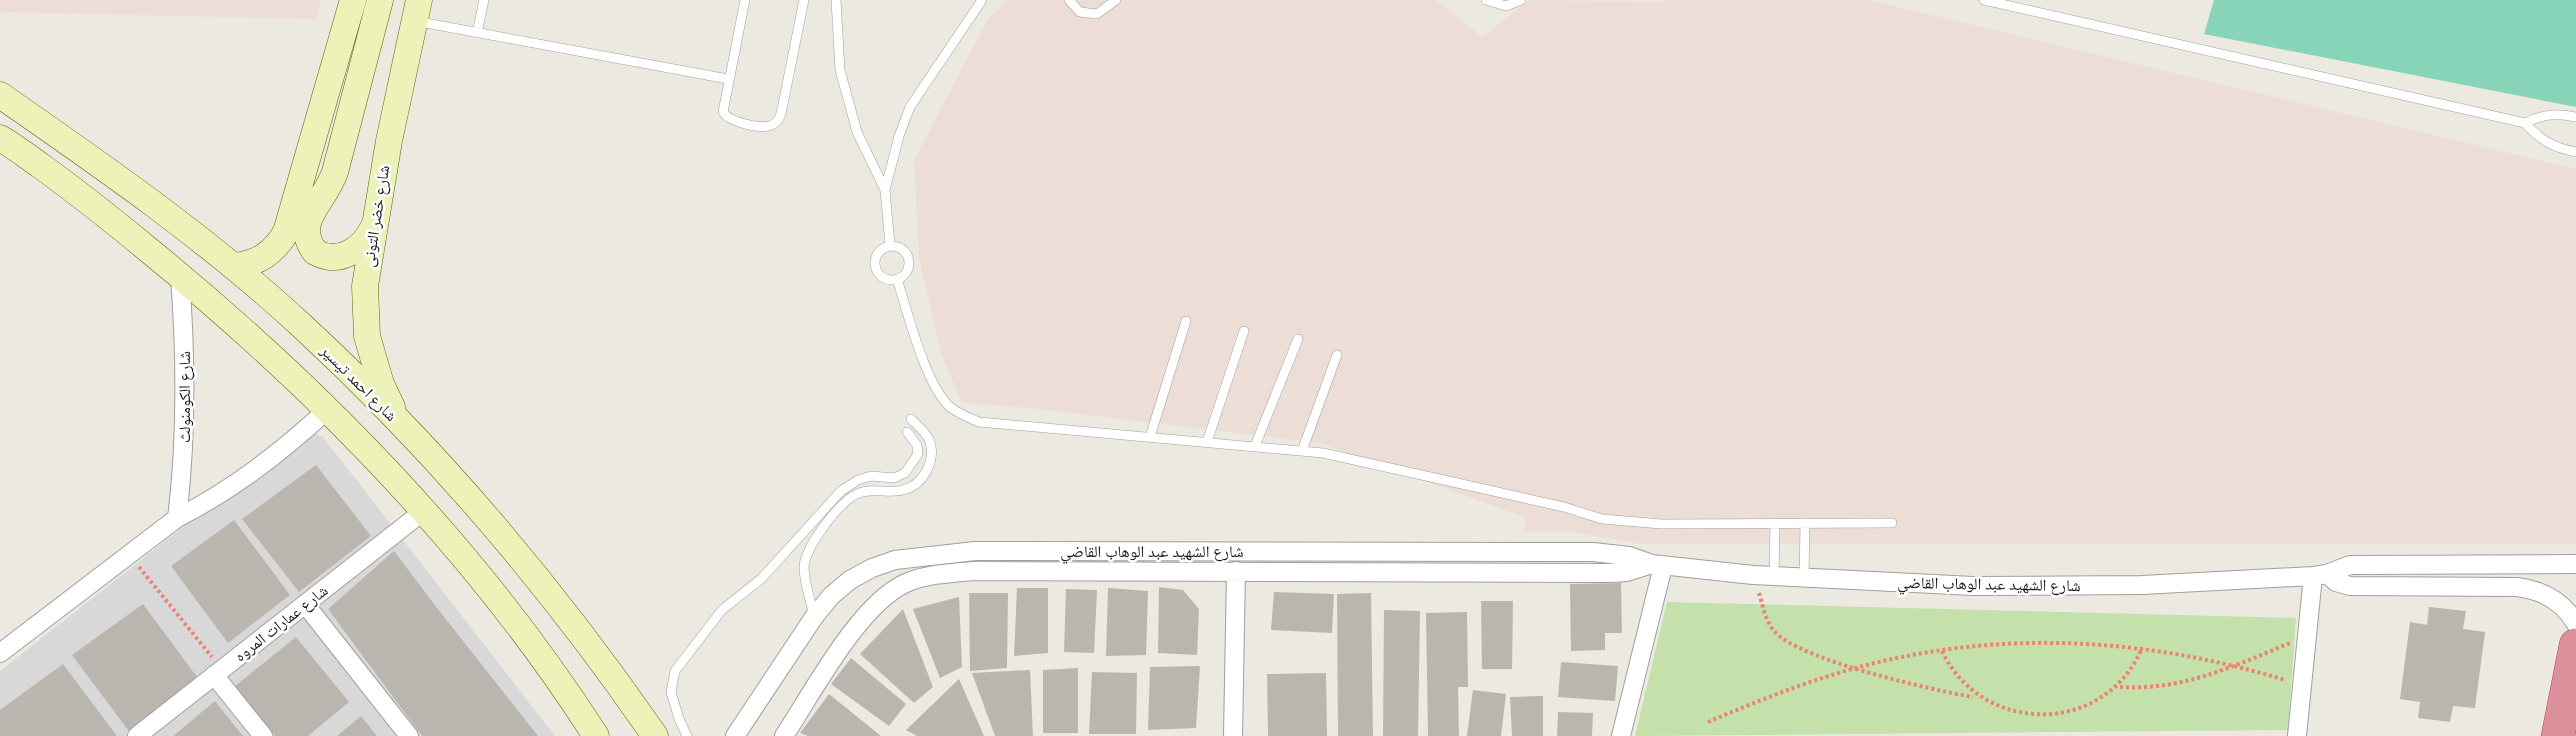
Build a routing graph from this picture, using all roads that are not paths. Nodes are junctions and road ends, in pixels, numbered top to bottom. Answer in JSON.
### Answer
{"nodes":[{"id":1,"x":353,"y":0,"type":"edge"},
{"id":2,"x":380,"y":0,"type":"edge"},
{"id":3,"x":484,"y":0,"type":"edge"},
{"id":4,"x":745,"y":0,"type":"edge"},
{"id":5,"x":804,"y":0,"type":"edge"},
{"id":6,"x":836,"y":0,"type":"edge"},
{"id":7,"x":982,"y":0,"type":"edge"},
{"id":8,"x":1069,"y":0,"type":"edge"},
{"id":9,"x":1116,"y":0,"type":"edge"},
{"id":10,"x":1486,"y":0,"type":"edge"},
{"id":11,"x":1521,"y":0,"type":"edge"},
{"id":12,"x":1984,"y":0,"type":"edge"},
{"id":13,"x":417,"y":11,"type":"edge"},
{"id":14,"x":477,"y":33,"type":"junction"},
{"id":15,"x":728,"y":79,"type":"junction"},
{"id":16,"x":0,"y":95,"type":"edge"},
{"id":17,"x":2576,"y":117,"type":"edge"},
{"id":18,"x":2525,"y":123,"type":"junction"},
{"id":19,"x":0,"y":138,"type":"edge"},
{"id":20,"x":2576,"y":152,"type":"edge"},
{"id":21,"x":885,"y":190,"type":"junction"},
{"id":22,"x":374,"y":225,"type":"junction"},
{"id":23,"x":297,"y":236,"type":"junction"},
{"id":24,"x":890,"y":245,"type":"junction"},
{"id":25,"x":233,"y":266,"type":"junction"},
{"id":26,"x":180,"y":276,"type":"junction"},
{"id":27,"x":897,"y":279,"type":"junction"},
{"id":28,"x":1186,"y":321,"type":"dead end"},
{"id":29,"x":1244,"y":331,"type":"dead end"},
{"id":30,"x":1299,"y":339,"type":"dead end"},
{"id":31,"x":1337,"y":355,"type":"dead end"},
{"id":32,"x":327,"y":410,"type":"junction"},
{"id":33,"x":911,"y":418,"type":"dead end"},
{"id":34,"x":404,"y":428,"type":"junction"},
{"id":35,"x":907,"y":432,"type":"dead end"},
{"id":36,"x":1150,"y":437,"type":"junction"},
{"id":37,"x":1207,"y":442,"type":"junction"},
{"id":38,"x":1255,"y":446,"type":"junction"},
{"id":39,"x":1302,"y":451,"type":"junction"},
{"id":40,"x":425,"y":510,"type":"junction"},
{"id":41,"x":177,"y":518,"type":"junction"},
{"id":42,"x":1805,"y":523,"type":"junction"},
{"id":43,"x":1892,"y":523,"type":"dead end"},
{"id":44,"x":1774,"y":524,"type":"junction"},
{"id":45,"x":2576,"y":564,"type":"edge"},
{"id":46,"x":1657,"y":565,"type":"junction"},
{"id":47,"x":1236,"y":571,"type":"junction"},
{"id":48,"x":2320,"y":575,"type":"junction"},
{"id":49,"x":1774,"y":576,"type":"junction"},
{"id":50,"x":1804,"y":579,"type":"junction"},
{"id":51,"x":305,"y":604,"type":"junction"},
{"id":52,"x":813,"y":617,"type":"junction"},
{"id":53,"x":2576,"y":624,"type":"edge"},
{"id":54,"x":2576,"y":645,"type":"edge"},
{"id":55,"x":0,"y":653,"type":"edge"},
{"id":56,"x":218,"y":672,"type":"junction"},
{"id":57,"x":137,"y":736,"type":"edge"},
{"id":58,"x":262,"y":736,"type":"edge"},
{"id":59,"x":409,"y":736,"type":"edge"},
{"id":60,"x":596,"y":736,"type":"edge"},
{"id":61,"x":656,"y":736,"type":"edge"},
{"id":62,"x":687,"y":736,"type":"edge"},
{"id":63,"x":735,"y":736,"type":"edge"},
{"id":64,"x":784,"y":736,"type":"edge"},
{"id":65,"x":1233,"y":736,"type":"edge"},
{"id":66,"x":1621,"y":736,"type":"edge"},
{"id":67,"x":2297,"y":736,"type":"edge"},
{"id":68,"x":2558,"y":736,"type":"edge"}],
"edges":[{"from":1,"to":23,"type":"main road"},
{"from":2,"to":23,"type":"main road"},
{"from":3,"to":14,"type":"lane"},
{"from":4,"to":15,"type":"lane"},
{"from":5,"to":15,"type":"lane"},
{"from":6,"to":21,"type":"lane"},
{"from":7,"to":21,"type":"lane"},
{"from":8,"to":9,"type":"lane"},
{"from":10,"to":11,"type":"lane"},
{"from":12,"to":18,"type":"lane"},
{"from":13,"to":14,"type":"lane"},
{"from":13,"to":22,"type":"main road","name":"شارع خضر التونى"},
{"from":14,"to":15,"type":"lane"},
{"from":16,"to":25,"type":"main road","name":"شارع احمد تيسير"},
{"from":17,"to":18,"type":"lane"},
{"from":18,"to":20,"type":"lane"},
{"from":19,"to":26,"type":"main road"},
{"from":21,"to":24,"type":"lane"},
{"from":22,"to":23,"type":"main road"},
{"from":22,"to":34,"type":"main road","name":"شارع خضر التونى"},
{"from":23,"to":25,"type":"main road"},
{"from":24,"to":27,"type":"lane"},
{"from":24,"to":27,"type":"lane"},
{"from":25,"to":34,"type":"main road","name":"شارع احمد تيسير"},
{"from":26,"to":32,"type":"main road"},
{"from":26,"to":41,"type":"street","name":"شارع الكومنولث"},
{"from":27,"to":36,"type":"lane"},
{"from":28,"to":36,"type":"lane"},
{"from":29,"to":37,"type":"lane"},
{"from":30,"to":38,"type":"lane"},
{"from":31,"to":39,"type":"lane"},
{"from":32,"to":40,"type":"main road"},
{"from":32,"to":41,"type":"street"},
{"from":33,"to":52,"type":"lane"},
{"from":34,"to":61,"type":"main road","name":"شارع احمد تيسير"},
{"from":35,"to":62,"type":"lane"},
{"from":36,"to":37,"type":"lane"},
{"from":37,"to":38,"type":"lane"},
{"from":38,"to":39,"type":"lane"},
{"from":39,"to":44,"type":"lane"},
{"from":40,"to":51,"type":"street","name":"شارع عمارات المروه"},
{"from":40,"to":60,"type":"main road"},
{"from":41,"to":55,"type":"street"},
{"from":42,"to":43,"type":"lane"},
{"from":42,"to":44,"type":"lane"},
{"from":42,"to":50,"type":"lane"},
{"from":44,"to":49,"type":"lane"},
{"from":45,"to":48,"type":"street","name":"شارع الشهيد عبد الوهاب القاضي"},
{"from":46,"to":47,"type":"street","name":"شارع الشهيد عبد الوهاب القاضي"},
{"from":46,"to":49,"type":"street","name":"شارع الشهيد عبد الوهاب القاضي"},
{"from":46,"to":52,"type":"street","name":"شارع الشهيد عبد الوهاب القاضي"},
{"from":46,"to":66,"type":"street"},
{"from":47,"to":64,"type":"street","name":"شارع الشهيد عبد الوهاب القاضي"},
{"from":47,"to":65,"type":"street"},
{"from":48,"to":50,"type":"street","name":"شارع الشهيد عبد الوهاب القاضي"},
{"from":48,"to":53,"type":"street","name":"شارع الشهيد عبد الوهاب القاضي"},
{"from":48,"to":67,"type":"street"},
{"from":49,"to":50,"type":"street","name":"شارع الشهيد عبد الوهاب القاضي"},
{"from":51,"to":56,"type":"street","name":"شارع عمارات المروه"},
{"from":51,"to":59,"type":"street"},
{"from":52,"to":63,"type":"street","name":"شارع الشهيد عبد الوهاب القاضي"},
{"from":54,"to":68,"type":"highway"},
{"from":56,"to":57,"type":"street","name":"شارع عمارات المروه"},
{"from":56,"to":58,"type":"street"}]}
